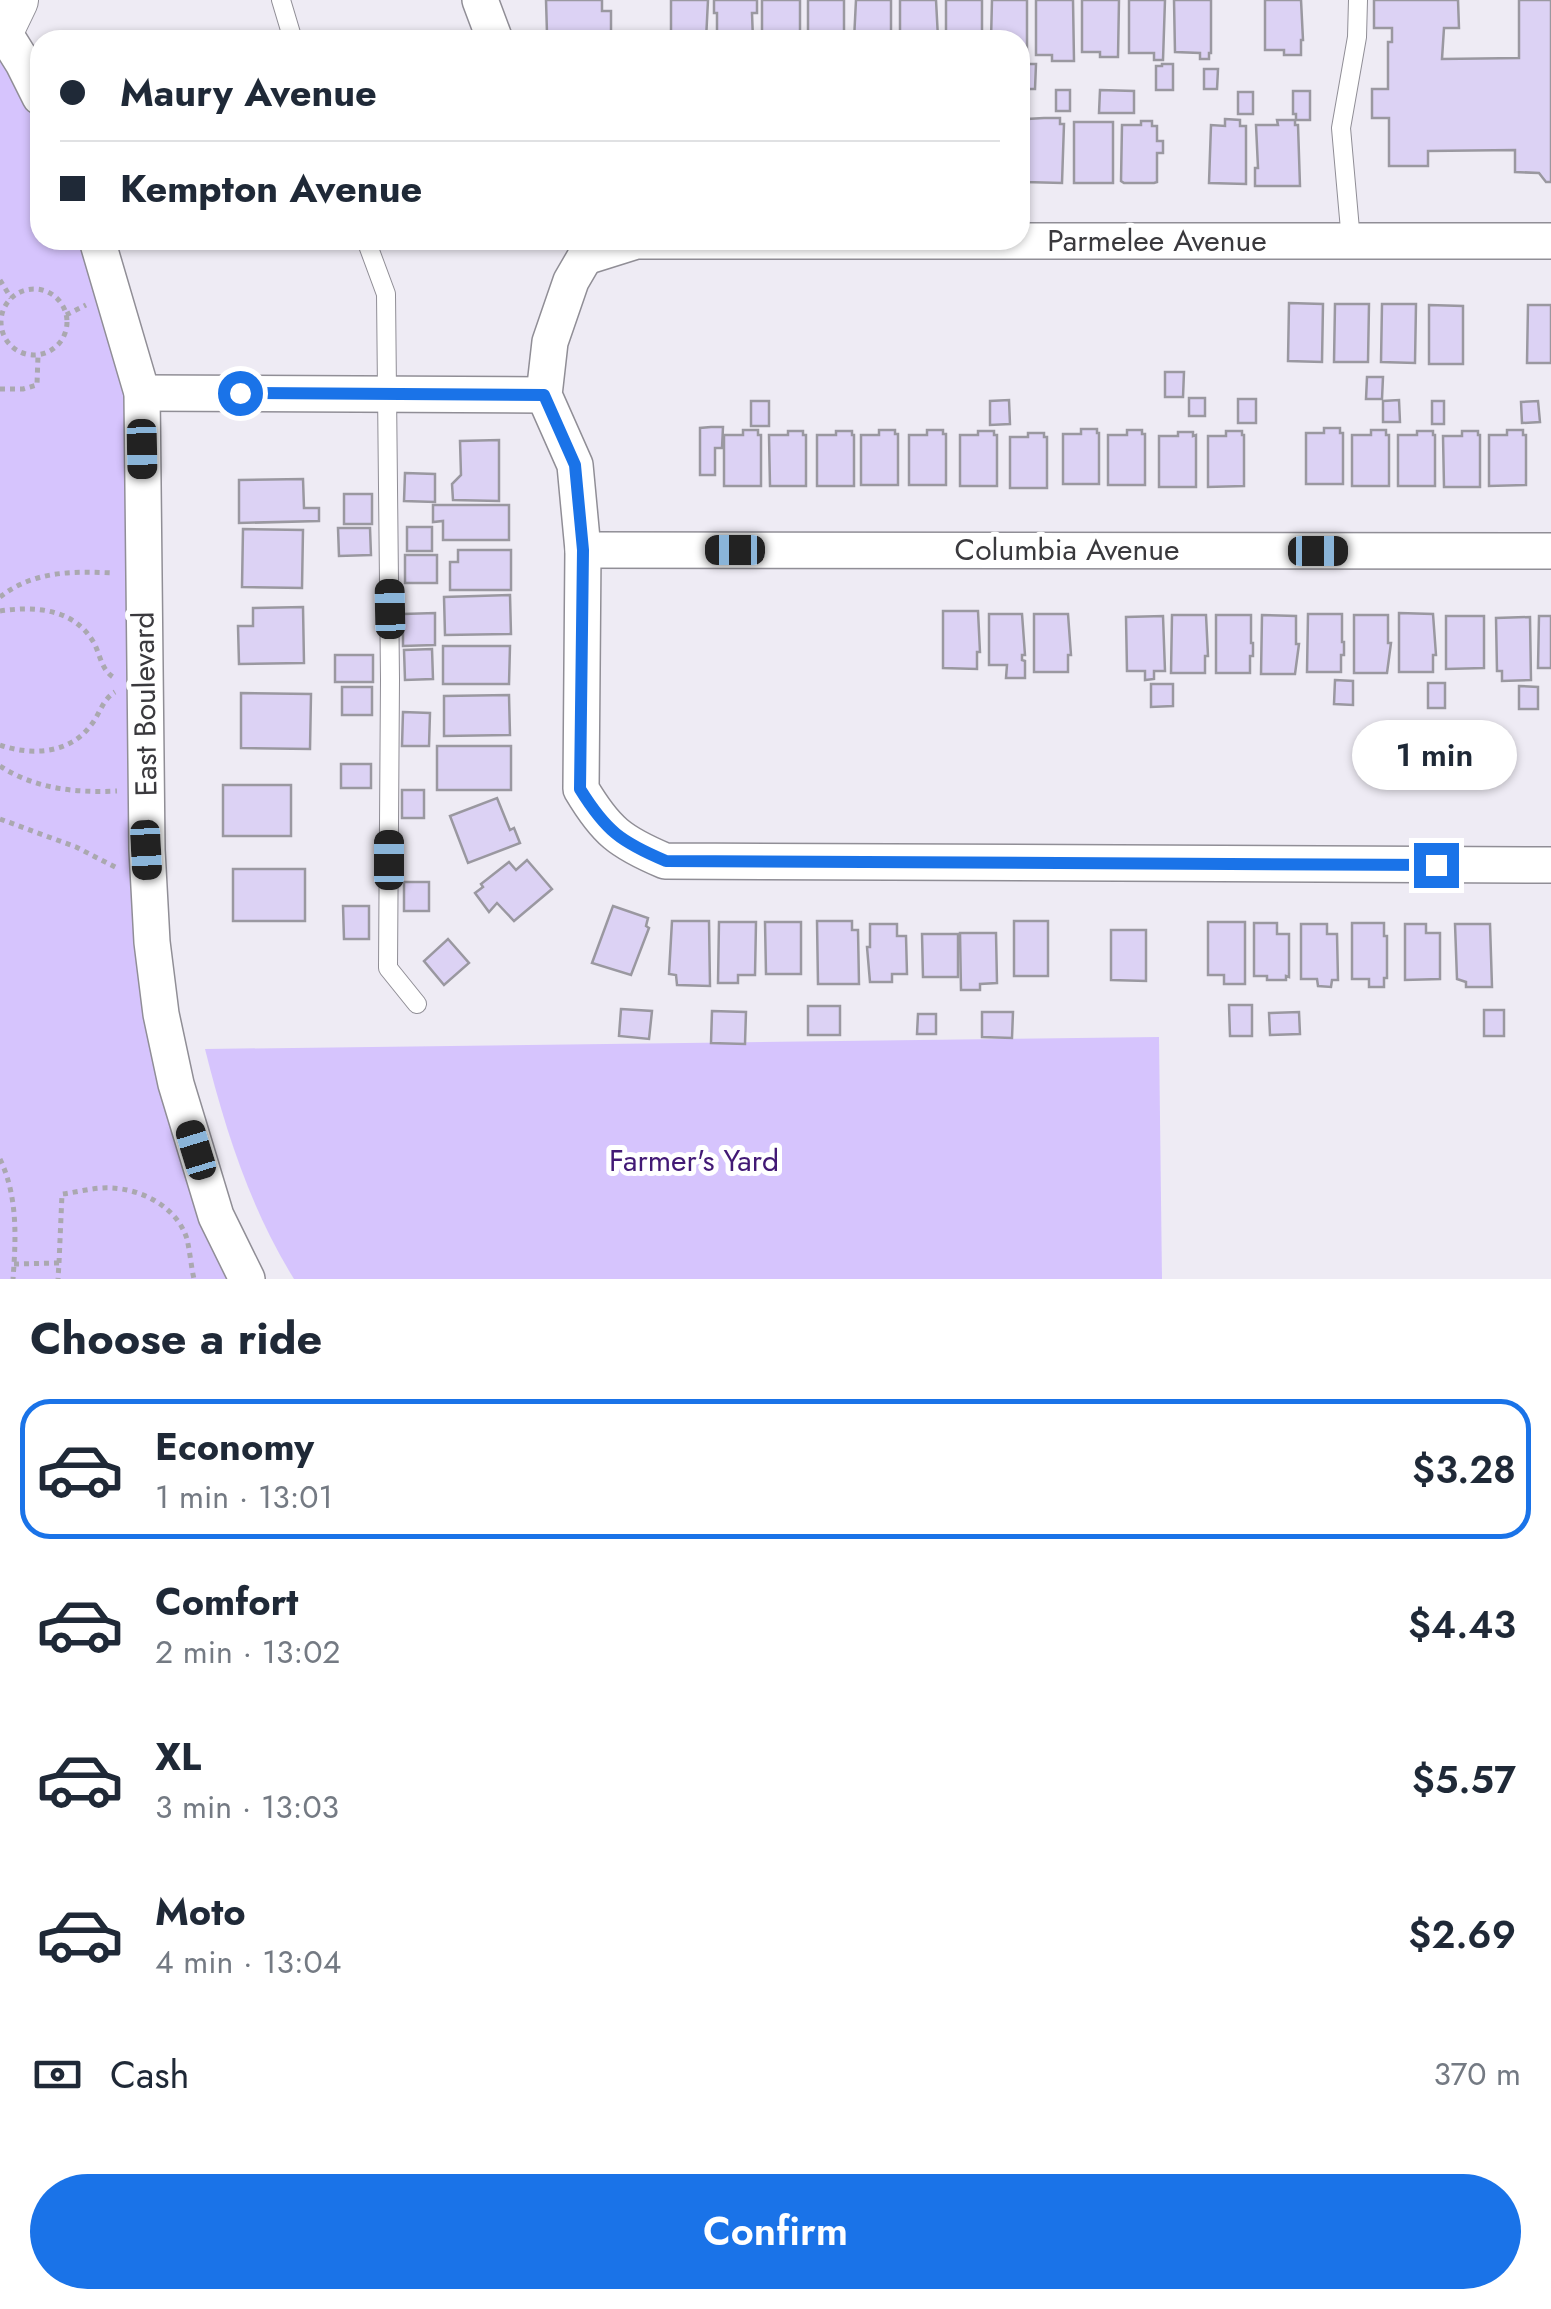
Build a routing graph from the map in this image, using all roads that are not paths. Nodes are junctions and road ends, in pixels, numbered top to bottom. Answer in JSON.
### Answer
{"nodes":[{"id":1,"x":14,"y":0,"type":"edge"},
{"id":2,"x":281,"y":0,"type":"edge"},
{"id":3,"x":480,"y":0,"type":"edge"},
{"id":4,"x":1358,"y":0,"type":"edge"},
{"id":5,"x":0,"y":27,"type":"edge"},
{"id":6,"x":291,"y":30,"type":"edge"},
{"id":7,"x":491,"y":30,"type":"edge"},
{"id":8,"x":30,"y":77,"type":"edge"},
{"id":9,"x":1030,"y":241,"type":"edge"},
{"id":10,"x":1350,"y":241,"type":"junction"},
{"id":11,"x":1551,"y":241,"type":"edge"},
{"id":12,"x":101,"y":250,"type":"edge"},
{"id":13,"x":370,"y":250,"type":"edge"},
{"id":14,"x":580,"y":250,"type":"edge"},
{"id":15,"x":142,"y":393,"type":"junction"},
{"id":16,"x":387,"y":393,"type":"junction"},
{"id":17,"x":544,"y":395,"type":"junction"},
{"id":18,"x":583,"y":550,"type":"junction"},
{"id":19,"x":1551,"y":551,"type":"edge"},
{"id":20,"x":1551,"y":865,"type":"edge"},
{"id":21,"x":417,"y":1004,"type":"dead end"},
{"id":22,"x":247,"y":1279,"type":"edge"}],
"edges":[{"from":1,"to":5,"type":"main road"},
{"from":2,"to":6,"type":"lane"},
{"from":3,"to":7,"type":"street"},
{"from":4,"to":10,"type":"lane"},
{"from":5,"to":8,"type":"street"},
{"from":9,"to":10,"type":"street","name":"Parmelee Avenue"},
{"from":10,"to":11,"type":"street","name":"Parmelee Avenue"},
{"from":12,"to":15,"type":"street","name":"East Boulevard"},
{"from":13,"to":16,"type":"lane"},
{"from":14,"to":17,"type":"street"},
{"from":15,"to":16,"type":"street"},
{"from":15,"to":22,"type":"street","name":"East Boulevard"},
{"from":16,"to":17,"type":"street"},
{"from":16,"to":21,"type":"lane"},
{"from":17,"to":18,"type":"street"},
{"from":18,"to":19,"type":"street","name":"Columbia Avenue"},
{"from":18,"to":20,"type":"street"}]}
